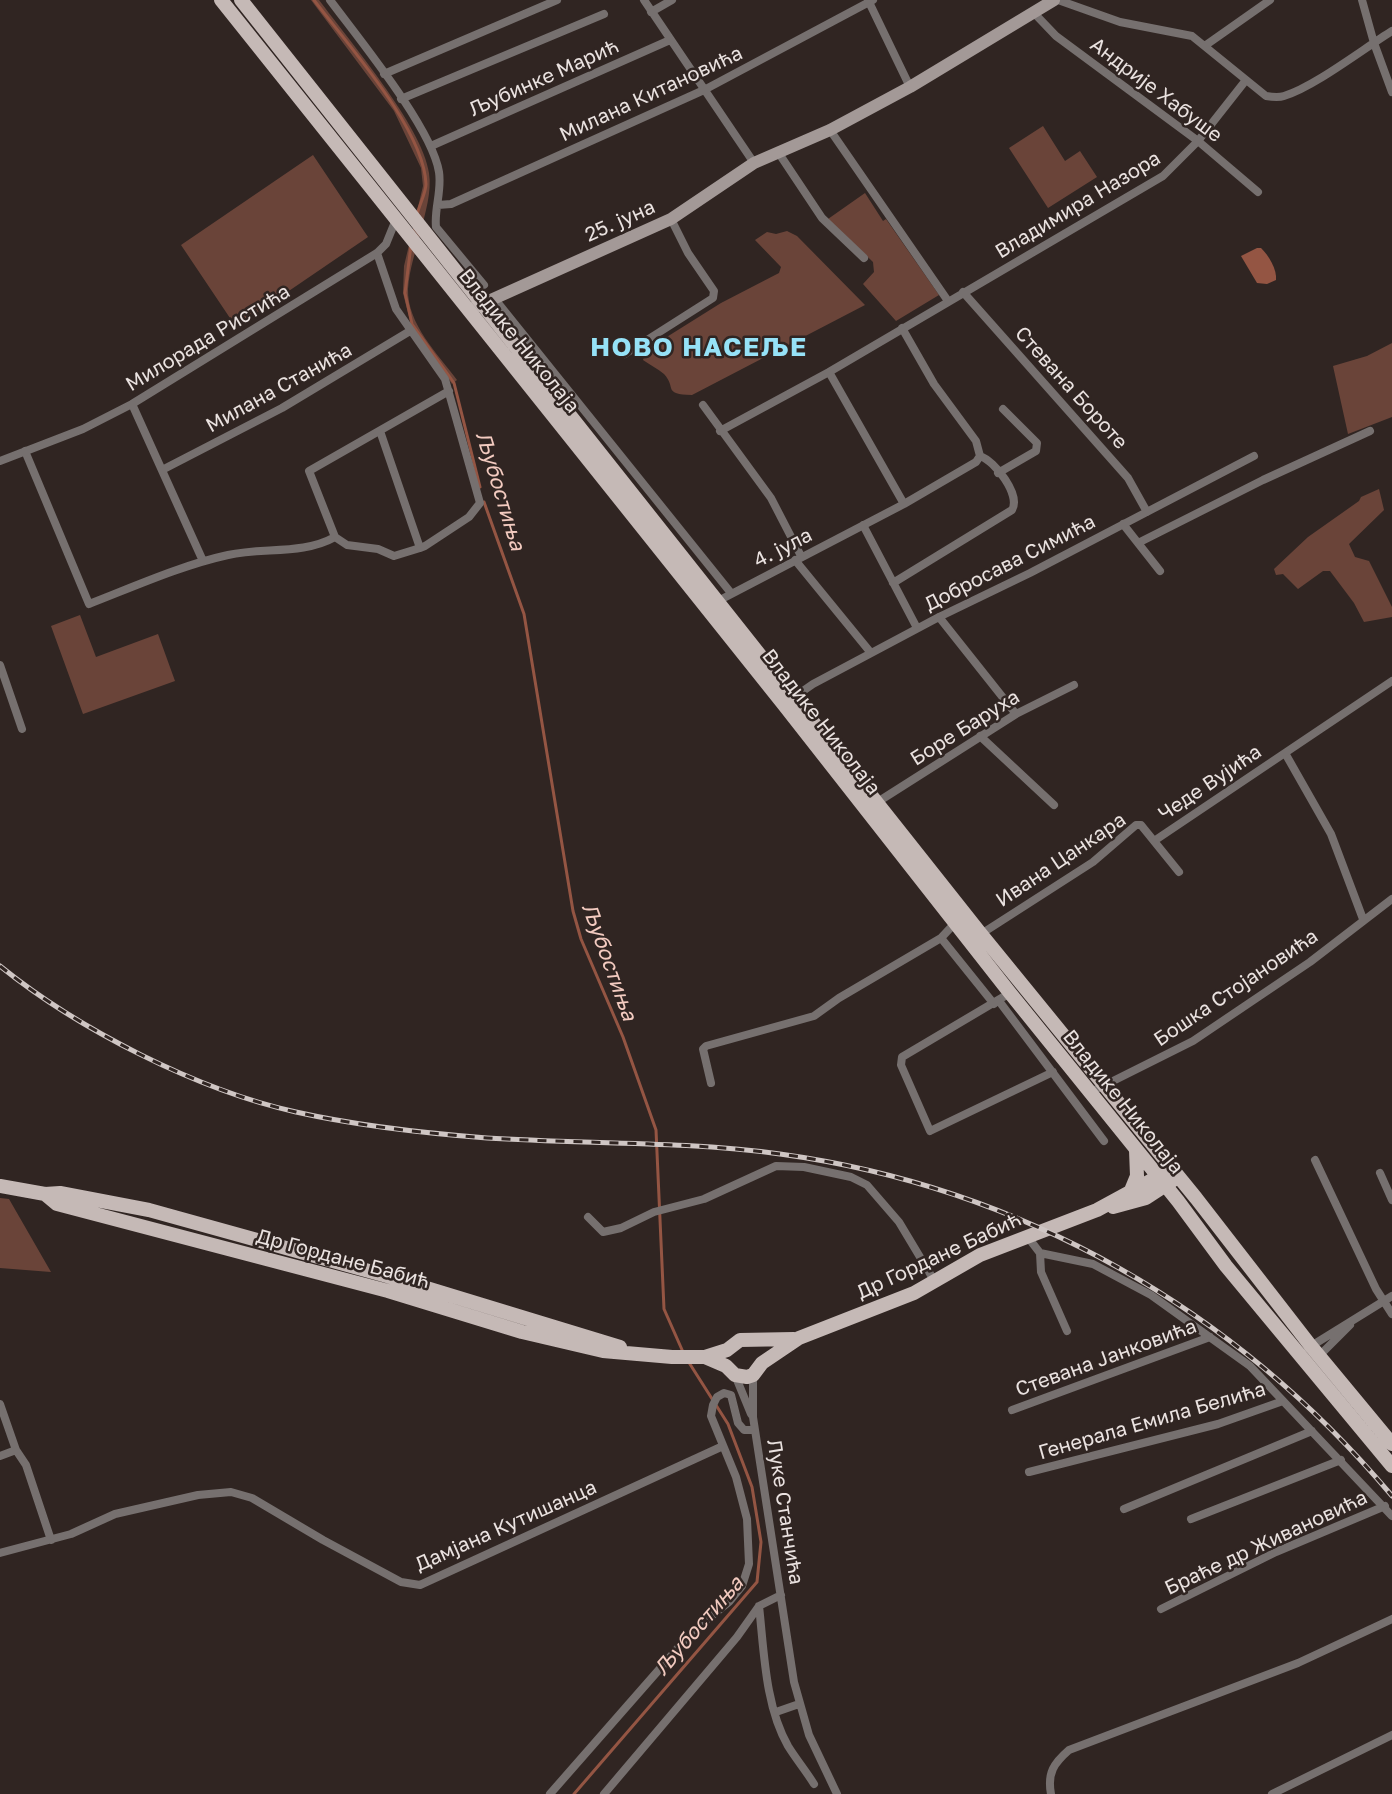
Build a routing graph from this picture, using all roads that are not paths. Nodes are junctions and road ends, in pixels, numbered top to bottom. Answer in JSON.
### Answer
{"nodes":[{"id":1,"x":221,"y":0,"type":"edge"},
{"id":2,"x":241,"y":0,"type":"edge"},
{"id":3,"x":330,"y":0,"type":"edge"},
{"id":4,"x":557,"y":0,"type":"edge"},
{"id":5,"x":644,"y":0,"type":"edge"},
{"id":6,"x":672,"y":0,"type":"edge"},
{"id":7,"x":1056,"y":0,"type":"edge"},
{"id":8,"x":1270,"y":0,"type":"edge"},
{"id":9,"x":1362,"y":0,"type":"edge"},
{"id":10,"x":870,"y":1,"type":"edge"},
{"id":11,"x":1259,"y":2,"type":"edge"},
{"id":12,"x":651,"y":12,"type":"junction"},
{"id":13,"x":1034,"y":13,"type":"junction"},
{"id":14,"x":604,"y":14,"type":"dead end"},
{"id":15,"x":1392,"y":31,"type":"edge"},
{"id":16,"x":670,"y":40,"type":"junction"},
{"id":17,"x":1374,"y":43,"type":"junction"},
{"id":18,"x":1206,"y":45,"type":"junction"},
{"id":19,"x":384,"y":74,"type":"junction"},
{"id":20,"x":1246,"y":80,"type":"junction"},
{"id":21,"x":910,"y":87,"type":"junction"},
{"id":22,"x":704,"y":90,"type":"junction"},
{"id":23,"x":1392,"y":92,"type":"edge"},
{"id":24,"x":401,"y":99,"type":"junction"},
{"id":25,"x":830,"y":130,"type":"junction"},
{"id":26,"x":1198,"y":141,"type":"junction"},
{"id":27,"x":431,"y":146,"type":"junction"},
{"id":28,"x":778,"y":152,"type":"junction"},
{"id":29,"x":754,"y":163,"type":"junction"},
{"id":30,"x":1258,"y":192,"type":"dead end"},
{"id":31,"x":438,"y":205,"type":"junction"},
{"id":32,"x":407,"y":209,"type":"junction"},
{"id":33,"x":671,"y":219,"type":"junction"},
{"id":34,"x":399,"y":225,"type":"junction"},
{"id":35,"x":377,"y":254,"type":"junction"},
{"id":36,"x":864,"y":258,"type":"dead end"},
{"id":37,"x":484,"y":285,"type":"dead end"},
{"id":38,"x":963,"y":292,"type":"junction"},
{"id":39,"x":488,"y":301,"type":"junction"},
{"id":40,"x":948,"y":301,"type":"junction"},
{"id":41,"x":469,"y":310,"type":"junction"},
{"id":42,"x":902,"y":328,"type":"junction"},
{"id":43,"x":410,"y":331,"type":"junction"},
{"id":44,"x":625,"y":354,"type":"dead end"},
{"id":45,"x":829,"y":372,"type":"junction"},
{"id":46,"x":449,"y":391,"type":"junction"},
{"id":47,"x":132,"y":404,"type":"junction"},
{"id":48,"x":703,"y":405,"type":"dead end"},
{"id":49,"x":1003,"y":410,"type":"dead end"},
{"id":50,"x":380,"y":430,"type":"junction"},
{"id":51,"x":1370,"y":430,"type":"dead end"},
{"id":52,"x":720,"y":431,"type":"junction"},
{"id":53,"x":25,"y":451,"type":"junction"},
{"id":54,"x":980,"y":456,"type":"junction"},
{"id":55,"x":1254,"y":456,"type":"dead end"},
{"id":56,"x":0,"y":460,"type":"edge"},
{"id":57,"x":162,"y":471,"type":"junction"},
{"id":58,"x":998,"y":473,"type":"junction"},
{"id":59,"x":904,"y":504,"type":"junction"},
{"id":60,"x":1147,"y":512,"type":"junction"},
{"id":61,"x":1123,"y":524,"type":"junction"},
{"id":62,"x":863,"y":525,"type":"junction"},
{"id":63,"x":335,"y":537,"type":"junction"},
{"id":64,"x":1138,"y":543,"type":"junction"},
{"id":65,"x":420,"y":548,"type":"junction"},
{"id":66,"x":798,"y":558,"type":"junction"},
{"id":67,"x":202,"y":561,"type":"junction"},
{"id":68,"x":1160,"y":571,"type":"dead end"},
{"id":69,"x":893,"y":583,"type":"junction"},
{"id":70,"x":730,"y":594,"type":"junction"},
{"id":71,"x":718,"y":601,"type":"junction"},
{"id":72,"x":939,"y":617,"type":"junction"},
{"id":73,"x":917,"y":628,"type":"junction"},
{"id":74,"x":871,"y":653,"type":"junction"},
{"id":75,"x":0,"y":665,"type":"edge"},
{"id":76,"x":1392,"y":681,"type":"edge"},
{"id":77,"x":1074,"y":685,"type":"dead end"},
{"id":78,"x":789,"y":701,"type":"junction"},
{"id":79,"x":1016,"y":714,"type":"junction"},
{"id":80,"x":22,"y":729,"type":"dead end"},
{"id":81,"x":980,"y":736,"type":"junction"},
{"id":82,"x":1285,"y":753,"type":"junction"},
{"id":83,"x":876,"y":802,"type":"junction"},
{"id":84,"x":1054,"y":805,"type":"dead end"},
{"id":85,"x":1154,"y":841,"type":"junction"},
{"id":86,"x":1179,"y":872,"type":"dead end"},
{"id":87,"x":1392,"y":899,"type":"edge"},
{"id":88,"x":1363,"y":919,"type":"junction"},
{"id":89,"x":955,"y":923,"type":"junction"},
{"id":90,"x":981,"y":934,"type":"junction"},
{"id":91,"x":941,"y":938,"type":"junction"},
{"id":92,"x":1001,"y":1000,"type":"junction"},
{"id":93,"x":1053,"y":1072,"type":"junction"},
{"id":94,"x":711,"y":1083,"type":"dead end"},
{"id":95,"x":1093,"y":1087,"type":"junction"},
{"id":96,"x":1071,"y":1095,"type":"junction"},
{"id":97,"x":1104,"y":1141,"type":"dead end"},
{"id":98,"x":1136,"y":1150,"type":"junction"},
{"id":99,"x":1315,"y":1160,"type":"dead end"},
{"id":100,"x":1175,"y":1172,"type":"junction"},
{"id":101,"x":1380,"y":1173,"type":"dead end"},
{"id":102,"x":1163,"y":1181,"type":"junction"},
{"id":103,"x":0,"y":1186,"type":"edge"},
{"id":104,"x":1130,"y":1193,"type":"junction"},
{"id":105,"x":1392,"y":1200,"type":"edge"},
{"id":106,"x":1097,"y":1210,"type":"junction"},
{"id":107,"x":588,"y":1217,"type":"dead end"},
{"id":108,"x":1027,"y":1236,"type":"junction"},
{"id":109,"x":1040,"y":1253,"type":"junction"},
{"id":110,"x":934,"y":1282,"type":"junction"},
{"id":111,"x":1392,"y":1296,"type":"edge"},
{"id":112,"x":1384,"y":1302,"type":"junction"},
{"id":113,"x":1392,"y":1314,"type":"edge"},
{"id":114,"x":1354,"y":1321,"type":"junction"},
{"id":115,"x":1067,"y":1331,"type":"dead end"},
{"id":116,"x":1210,"y":1337,"type":"junction"},
{"id":117,"x":799,"y":1338,"type":"junction"},
{"id":118,"x":751,"y":1341,"type":"junction"},
{"id":119,"x":1310,"y":1345,"type":"junction"},
{"id":120,"x":727,"y":1350,"type":"junction"},
{"id":121,"x":703,"y":1357,"type":"junction"},
{"id":122,"x":1320,"y":1357,"type":"junction"},
{"id":123,"x":1303,"y":1361,"type":"junction"},
{"id":124,"x":762,"y":1363,"type":"junction"},
{"id":125,"x":731,"y":1371,"type":"junction"},
{"id":126,"x":753,"y":1375,"type":"junction"},
{"id":127,"x":1283,"y":1401,"type":"junction"},
{"id":128,"x":0,"y":1404,"type":"edge"},
{"id":129,"x":1012,"y":1410,"type":"dead end"},
{"id":130,"x":753,"y":1417,"type":"junction"},
{"id":131,"x":755,"y":1430,"type":"junction"},
{"id":132,"x":1312,"y":1431,"type":"junction"},
{"id":133,"x":1392,"y":1444,"type":"edge"},
{"id":134,"x":723,"y":1446,"type":"junction"},
{"id":135,"x":16,"y":1450,"type":"junction"},
{"id":136,"x":0,"y":1456,"type":"edge"},
{"id":137,"x":1341,"y":1460,"type":"junction"},
{"id":138,"x":1392,"y":1466,"type":"edge"},
{"id":139,"x":1029,"y":1472,"type":"dead end"},
{"id":140,"x":1385,"y":1506,"type":"junction"},
{"id":141,"x":1124,"y":1509,"type":"dead end"},
{"id":142,"x":1392,"y":1516,"type":"edge"},
{"id":143,"x":1191,"y":1519,"type":"dead end"},
{"id":144,"x":51,"y":1540,"type":"junction"},
{"id":145,"x":0,"y":1553,"type":"edge"},
{"id":146,"x":781,"y":1595,"type":"junction"},
{"id":147,"x":759,"y":1606,"type":"junction"},
{"id":148,"x":1161,"y":1609,"type":"dead end"},
{"id":149,"x":1392,"y":1619,"type":"edge"},
{"id":150,"x":799,"y":1704,"type":"junction"},
{"id":151,"x":776,"y":1712,"type":"junction"},
{"id":152,"x":1392,"y":1735,"type":"edge"},
{"id":153,"x":814,"y":1784,"type":"dead end"},
{"id":154,"x":550,"y":1794,"type":"edge"},
{"id":155,"x":604,"y":1794,"type":"edge"},
{"id":156,"x":837,"y":1794,"type":"edge"},
{"id":157,"x":1050,"y":1794,"type":"edge"},
{"id":158,"x":1272,"y":1794,"type":"edge"}],
"edges":[{"from":1,"to":34,"type":"main road","name":"Владике Николаја"},
{"from":2,"to":32,"type":"main road","name":"Владике Николаја"},
{"from":3,"to":19,"type":"street"},
{"from":4,"to":19,"type":"street"},
{"from":5,"to":12,"type":"street"},
{"from":6,"to":12,"type":"street"},
{"from":7,"to":13,"type":"street","name":"25. јуна"},
{"from":7,"to":18,"type":"street"},
{"from":8,"to":11,"type":"street"},
{"from":9,"to":17,"type":"street"},
{"from":10,"to":21,"type":"street"},
{"from":10,"to":22,"type":"street","name":"Милана Китановића"},
{"from":11,"to":18,"type":"street"},
{"from":12,"to":16,"type":"street"},
{"from":13,"to":21,"type":"street","name":"25. јуна"},
{"from":13,"to":26,"type":"street","name":"Андрије Хабуше"},
{"from":14,"to":24,"type":"street"},
{"from":15,"to":17,"type":"street"},
{"from":16,"to":22,"type":"street"},
{"from":16,"to":27,"type":"street","name":"Љубинке Марић"},
{"from":17,"to":20,"type":"street"},
{"from":17,"to":23,"type":"street"},
{"from":18,"to":20,"type":"street"},
{"from":19,"to":24,"type":"street"},
{"from":20,"to":26,"type":"street","name":"Владимира Назора"},
{"from":21,"to":25,"type":"street","name":"25. јуна"},
{"from":22,"to":29,"type":"street"},
{"from":22,"to":31,"type":"street","name":"Милана Китановића"},
{"from":24,"to":27,"type":"street"},
{"from":25,"to":28,"type":"street","name":"25. јуна"},
{"from":25,"to":40,"type":"street"},
{"from":26,"to":30,"type":"street","name":"Андрије Хабуше"},
{"from":26,"to":38,"type":"street","name":"Владимира Назора"},
{"from":27,"to":31,"type":"street"},
{"from":28,"to":29,"type":"street","name":"25. јуна"},
{"from":28,"to":36,"type":"street"},
{"from":29,"to":33,"type":"street","name":"25. јуна"},
{"from":31,"to":37,"type":"street"},
{"from":32,"to":34,"type":"street","name":"Милорада Ристића"},
{"from":32,"to":39,"type":"main road","name":"Владике Николаја"},
{"from":33,"to":39,"type":"street","name":"25. јуна"},
{"from":33,"to":44,"type":"street"},
{"from":34,"to":35,"type":"street","name":"Милорада Ристића"},
{"from":34,"to":41,"type":"main road","name":"Владике Николаја"},
{"from":35,"to":43,"type":"street"},
{"from":35,"to":47,"type":"street","name":"Милорада Ристића"},
{"from":38,"to":40,"type":"street","name":"Владимира Назора"},
{"from":38,"to":60,"type":"street","name":"Стевана Бороте"},
{"from":39,"to":41,"type":"street","name":"25. јуна"},
{"from":39,"to":70,"type":"street"},
{"from":39,"to":71,"type":"main road","name":"Владике Николаја"},
{"from":40,"to":42,"type":"street","name":"Владимира Назора"},
{"from":41,"to":78,"type":"main road","name":"Владике Николаја"},
{"from":42,"to":45,"type":"street","name":"Владимира Назора"},
{"from":42,"to":54,"type":"street"},
{"from":43,"to":46,"type":"street"},
{"from":43,"to":57,"type":"street","name":"Милана Станића"},
{"from":45,"to":52,"type":"street","name":"Владимира Назора"},
{"from":45,"to":59,"type":"street"},
{"from":46,"to":50,"type":"street"},
{"from":46,"to":65,"type":"street"},
{"from":47,"to":53,"type":"street","name":"Милорада Ристића"},
{"from":47,"to":57,"type":"street"},
{"from":48,"to":52,"type":"street"},
{"from":49,"to":58,"type":"street"},
{"from":50,"to":63,"type":"street"},
{"from":50,"to":65,"type":"street"},
{"from":51,"to":64,"type":"street"},
{"from":52,"to":66,"type":"street"},
{"from":53,"to":56,"type":"street","name":"Милорада Ристића"},
{"from":53,"to":67,"type":"street"},
{"from":54,"to":58,"type":"street"},
{"from":54,"to":59,"type":"street","name":"4. јула"},
{"from":55,"to":60,"type":"street","name":"Добросава Симића"},
{"from":57,"to":67,"type":"street"},
{"from":58,"to":69,"type":"street"},
{"from":59,"to":62,"type":"street","name":"4. јула"},
{"from":60,"to":61,"type":"street","name":"Добросава Симића"},
{"from":61,"to":64,"type":"street"},
{"from":61,"to":72,"type":"street","name":"Добросава Симића"},
{"from":62,"to":66,"type":"street","name":"4. јула"},
{"from":62,"to":69,"type":"street"},
{"from":63,"to":65,"type":"street"},
{"from":63,"to":67,"type":"street"},
{"from":64,"to":68,"type":"street"},
{"from":66,"to":70,"type":"street","name":"4. јула"},
{"from":66,"to":74,"type":"street"},
{"from":69,"to":73,"type":"street"},
{"from":70,"to":71,"type":"street","name":"4. јула"},
{"from":71,"to":78,"type":"main road","name":"Владике Николаја"},
{"from":72,"to":73,"type":"street","name":"Добросава Симића"},
{"from":72,"to":79,"type":"street"},
{"from":73,"to":74,"type":"street","name":"Добросава Симића"},
{"from":74,"to":78,"type":"street","name":"Добросава Симића"},
{"from":75,"to":80,"type":"street"},
{"from":76,"to":82,"type":"street","name":"Чеде Вујића"},
{"from":77,"to":79,"type":"street","name":"Боре Баруха"},
{"from":78,"to":83,"type":"main road","name":"Владике Николаја"},
{"from":78,"to":89,"type":"main road","name":"Владике Николаја"},
{"from":79,"to":81,"type":"street","name":"Боре Баруха"},
{"from":81,"to":83,"type":"street","name":"Боре Баруха"},
{"from":81,"to":84,"type":"street"},
{"from":82,"to":85,"type":"street","name":"Чеде Вујића"},
{"from":82,"to":88,"type":"street","name":"Чеде Вујића"},
{"from":83,"to":90,"type":"main road","name":"Владике Николаја"},
{"from":85,"to":86,"type":"street","name":"Ивана Цанкара"},
{"from":85,"to":90,"type":"street","name":"Ивана Цанкара"},
{"from":87,"to":88,"type":"street","name":"Бошка Стојановића"},
{"from":88,"to":95,"type":"street","name":"Бошка Стојановића"},
{"from":89,"to":91,"type":"street"},
{"from":89,"to":92,"type":"main road","name":"Владике Николаја"},
{"from":90,"to":95,"type":"main road","name":"Владике Николаја"},
{"from":91,"to":92,"type":"street"},
{"from":91,"to":94,"type":"street"},
{"from":92,"to":93,"type":"street"},
{"from":92,"to":93,"type":"street"},
{"from":92,"to":95,"type":"main road","name":"Владике Николаја"},
{"from":93,"to":96,"type":"street"},
{"from":95,"to":96,"type":"street","name":"Бошка Стојановића"},
{"from":95,"to":98,"type":"main road","name":"Владике Николаја"},
{"from":95,"to":100,"type":"main road","name":"Владике Николаја"},
{"from":96,"to":97,"type":"street"},
{"from":98,"to":102,"type":"main road","name":"Владике Николаја"},
{"from":98,"to":104,"type":"main road"},
{"from":99,"to":112,"type":"street"},
{"from":100,"to":102,"type":"main road","name":"Др Гордане Бабић"},
{"from":100,"to":119,"type":"main road","name":"Владике Николаја"},
{"from":101,"to":105,"type":"street"},
{"from":102,"to":104,"type":"main road","name":"Др Гордане Бабић"},
{"from":102,"to":106,"type":"main road","name":"Др Гордане Бабић"},
{"from":102,"to":123,"type":"main road","name":"Владике Николаја"},
{"from":103,"to":121,"type":"main road","name":"Др Гордане Бабић"},
{"from":104,"to":106,"type":"main road","name":"Др Гордане Бабић"},
{"from":106,"to":108,"type":"main road","name":"Др Гордане Бабић"},
{"from":107,"to":110,"type":"street"},
{"from":108,"to":109,"type":"street"},
{"from":108,"to":110,"type":"main road","name":"Др Гордане Бабић"},
{"from":109,"to":115,"type":"street"},
{"from":109,"to":116,"type":"street"},
{"from":110,"to":117,"type":"main road","name":"Др Гордане Бабић"},
{"from":111,"to":112,"type":"street"},
{"from":112,"to":113,"type":"street"},
{"from":112,"to":114,"type":"street"},
{"from":114,"to":119,"type":"street"},
{"from":114,"to":122,"type":"street"},
{"from":116,"to":127,"type":"street"},
{"from":116,"to":129,"type":"street","name":"Стевана Јанковића"},
{"from":117,"to":118,"type":"main road"},
{"from":117,"to":124,"type":"main road"},
{"from":118,"to":120,"type":"main road"},
{"from":118,"to":124,"type":"main road"},
{"from":119,"to":122,"type":"main road","name":"Владике Николаја"},
{"from":119,"to":123,"type":"street"},
{"from":120,"to":121,"type":"main road"},
{"from":120,"to":125,"type":"main road"},
{"from":121,"to":125,"type":"main road"},
{"from":122,"to":123,"type":"street"},
{"from":122,"to":133,"type":"main road","name":"Владике Николаја"},
{"from":123,"to":138,"type":"main road","name":"Владике Николаја"},
{"from":124,"to":126,"type":"main road"},
{"from":125,"to":126,"type":"main road"},
{"from":125,"to":130,"type":"street","name":"Луке Станчића"},
{"from":126,"to":130,"type":"street","name":"Луке Станчића"},
{"from":127,"to":132,"type":"street"},
{"from":127,"to":139,"type":"street","name":"Генерала Емила Белића"},
{"from":128,"to":135,"type":"street"},
{"from":130,"to":131,"type":"street","name":"Луке Станчића"},
{"from":131,"to":134,"type":"street"},
{"from":131,"to":146,"type":"street","name":"Луке Станчића"},
{"from":132,"to":137,"type":"street"},
{"from":132,"to":141,"type":"street"},
{"from":134,"to":144,"type":"street","name":"Дамјана Кутишанца"},
{"from":134,"to":154,"type":"street"},
{"from":135,"to":136,"type":"street"},
{"from":135,"to":144,"type":"street"},
{"from":137,"to":140,"type":"street"},
{"from":137,"to":143,"type":"street"},
{"from":140,"to":142,"type":"street"},
{"from":140,"to":148,"type":"street","name":"Браће др Живановића"},
{"from":144,"to":145,"type":"street","name":"Дамјана Кутишанца"},
{"from":146,"to":147,"type":"street"},
{"from":146,"to":150,"type":"street","name":"Луке Станчића"},
{"from":147,"to":151,"type":"street"},
{"from":147,"to":155,"type":"street"},
{"from":149,"to":157,"type":"street"},
{"from":150,"to":151,"type":"street"},
{"from":150,"to":156,"type":"street","name":"Луке Станчића"},
{"from":151,"to":153,"type":"street"},
{"from":152,"to":158,"type":"street"}]}
